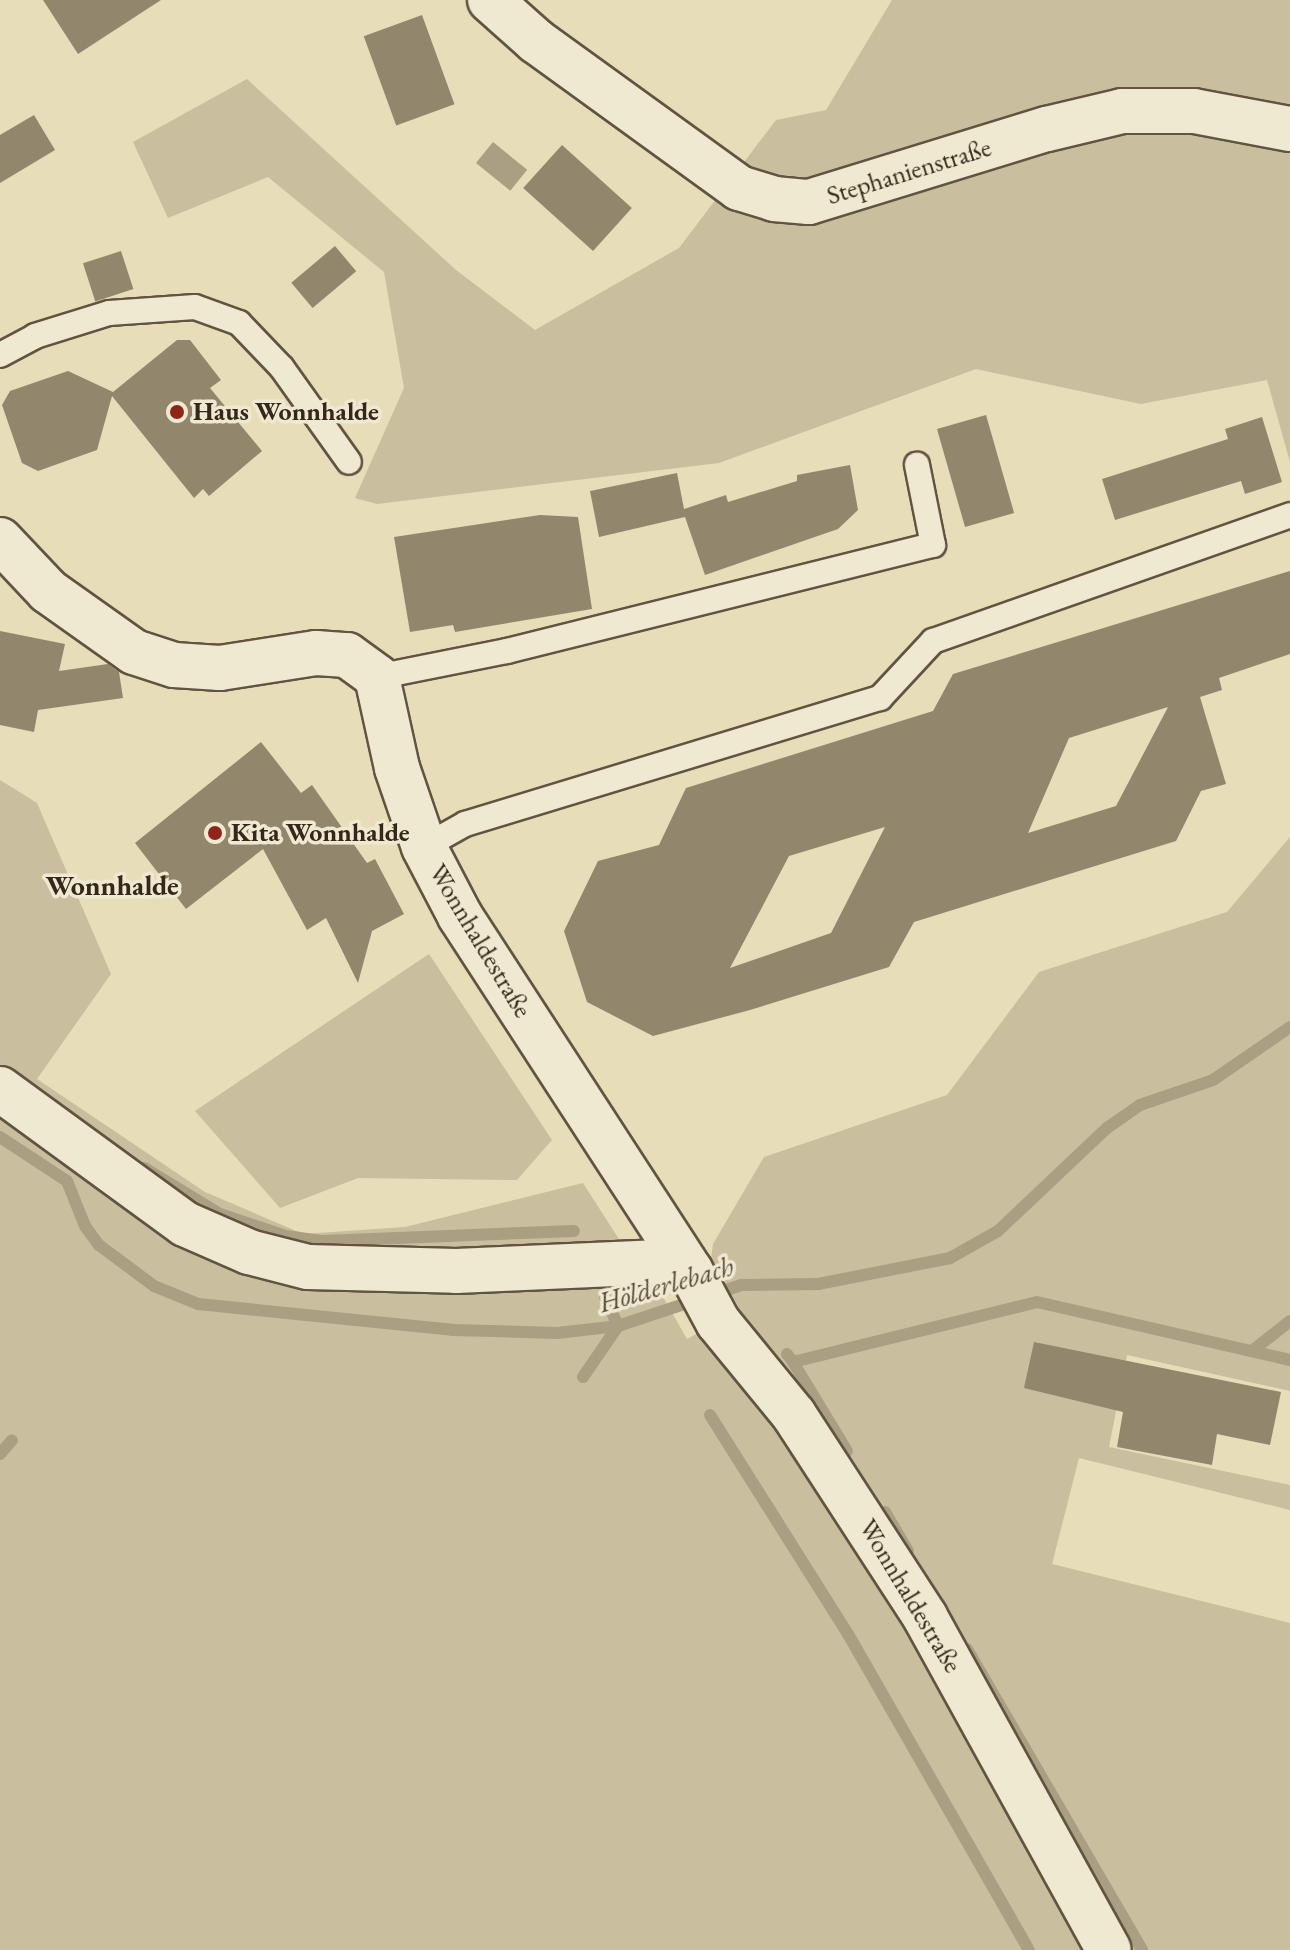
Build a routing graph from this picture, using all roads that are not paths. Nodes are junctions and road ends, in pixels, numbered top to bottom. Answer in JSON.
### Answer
{"nodes":[{"id":1,"x":490,"y":0,"type":"edge"},
{"id":2,"x":1290,"y":129,"type":"edge"},
{"id":3,"x":0,"y":355,"type":"edge"},
{"id":4,"x":349,"y":462,"type":"dead end"},
{"id":5,"x":917,"y":465,"type":"dead end"},
{"id":6,"x":1290,"y":515,"type":"edge"},
{"id":7,"x":0,"y":540,"type":"edge"},
{"id":8,"x":377,"y":677,"type":"junction"},
{"id":9,"x":424,"y":847,"type":"junction"},
{"id":10,"x":0,"y":1089,"type":"edge"},
{"id":11,"x":686,"y":1266,"type":"junction"},
{"id":12,"x":1109,"y":1950,"type":"edge"}],
"edges":[{"from":1,"to":2,"type":"street","name":"Stephanienstraße"},
{"from":3,"to":4,"type":"lane"},
{"from":5,"to":8,"type":"lane"},
{"from":6,"to":9,"type":"lane"},
{"from":7,"to":8,"type":"street"},
{"from":8,"to":9,"type":"street","name":"Wonnhaldestraße"},
{"from":9,"to":11,"type":"street","name":"Wonnhaldestraße"},
{"from":10,"to":11,"type":"street"},
{"from":11,"to":12,"type":"street","name":"Wonnhaldestraße"}]}
